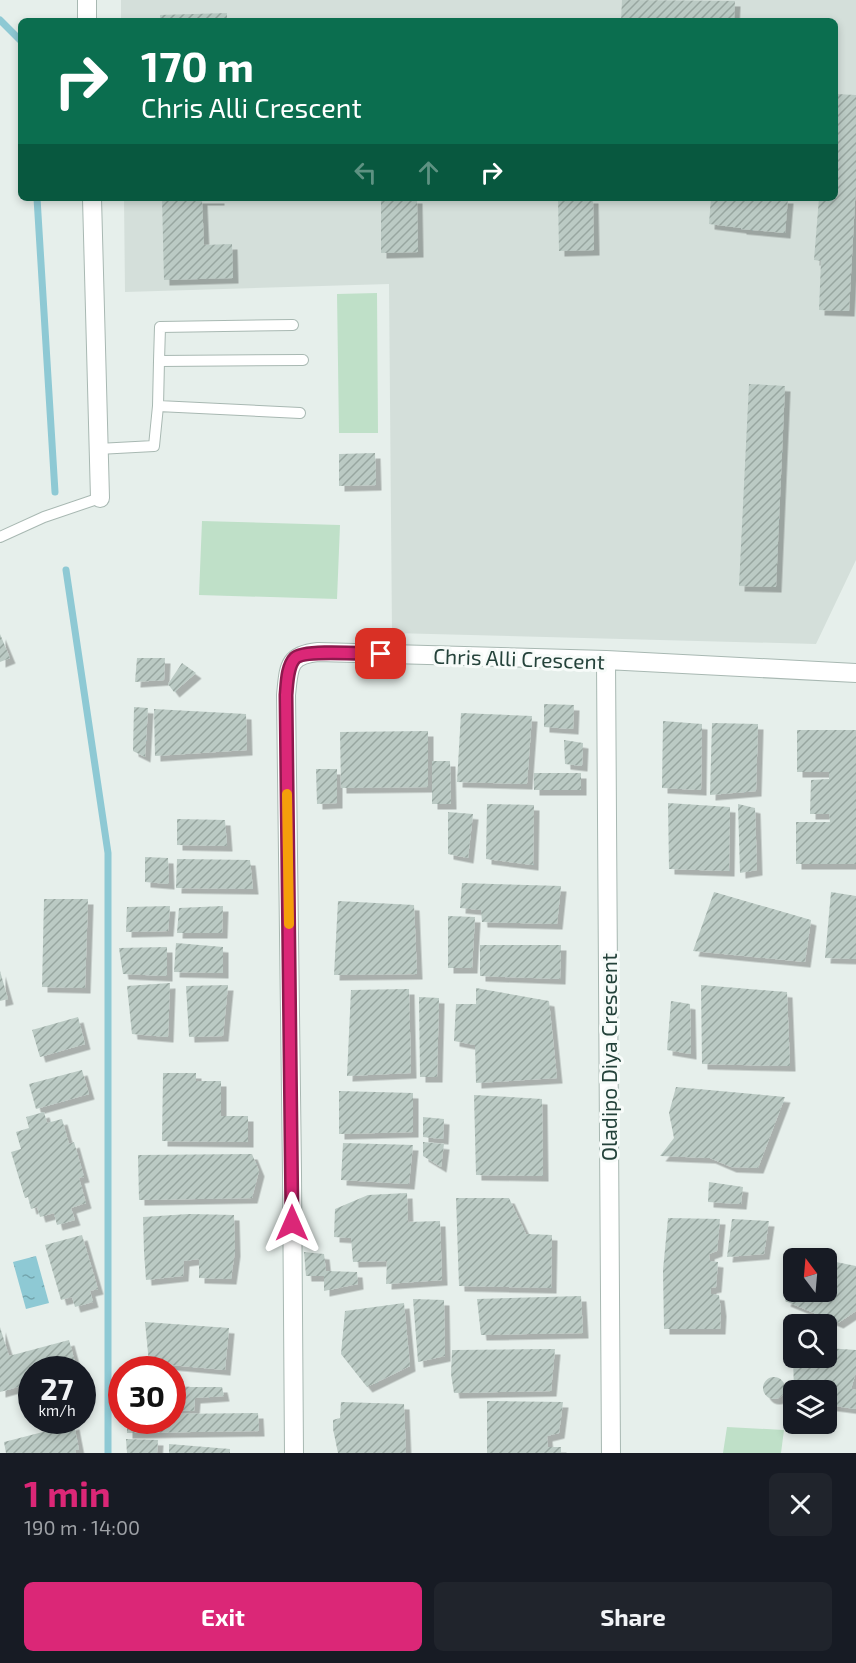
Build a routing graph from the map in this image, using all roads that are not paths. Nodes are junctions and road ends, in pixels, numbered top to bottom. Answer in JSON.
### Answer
{"nodes":[{"id":1,"x":87,"y":0,"type":"edge"},
{"id":2,"x":87,"y":18,"type":"edge"},
{"id":3,"x":92,"y":201,"type":"edge"},
{"id":4,"x":293,"y":325,"type":"dead end"},
{"id":5,"x":303,"y":360,"type":"dead end"},
{"id":6,"x":159,"y":361,"type":"junction"},
{"id":7,"x":159,"y":406,"type":"junction"},
{"id":8,"x":300,"y":413,"type":"dead end"},
{"id":9,"x":98,"y":449,"type":"junction"},
{"id":10,"x":100,"y":498,"type":"joint"},
{"id":11,"x":0,"y":537,"type":"edge"},
{"id":12,"x":606,"y":660,"type":"junction"},
{"id":13,"x":856,"y":673,"type":"edge"},
{"id":14,"x":294,"y":1453,"type":"edge"},
{"id":15,"x":611,"y":1453,"type":"edge"}],
"edges":[{"from":1,"to":2,"type":"street"},
{"from":3,"to":9,"type":"street"},
{"from":4,"to":6,"type":"lane"},
{"from":5,"to":6,"type":"lane"},
{"from":6,"to":7,"type":"lane"},
{"from":7,"to":8,"type":"lane"},
{"from":7,"to":9,"type":"lane"},
{"from":9,"to":10,"type":"street"},
{"from":10,"to":11,"type":"lane"},
{"from":12,"to":13,"type":"street","name":"Chris Alli Crescent"},
{"from":12,"to":14,"type":"street","name":"Chris Alli Crescent"},
{"from":12,"to":15,"type":"street","name":"Oladipo Diya Crescent"}]}
